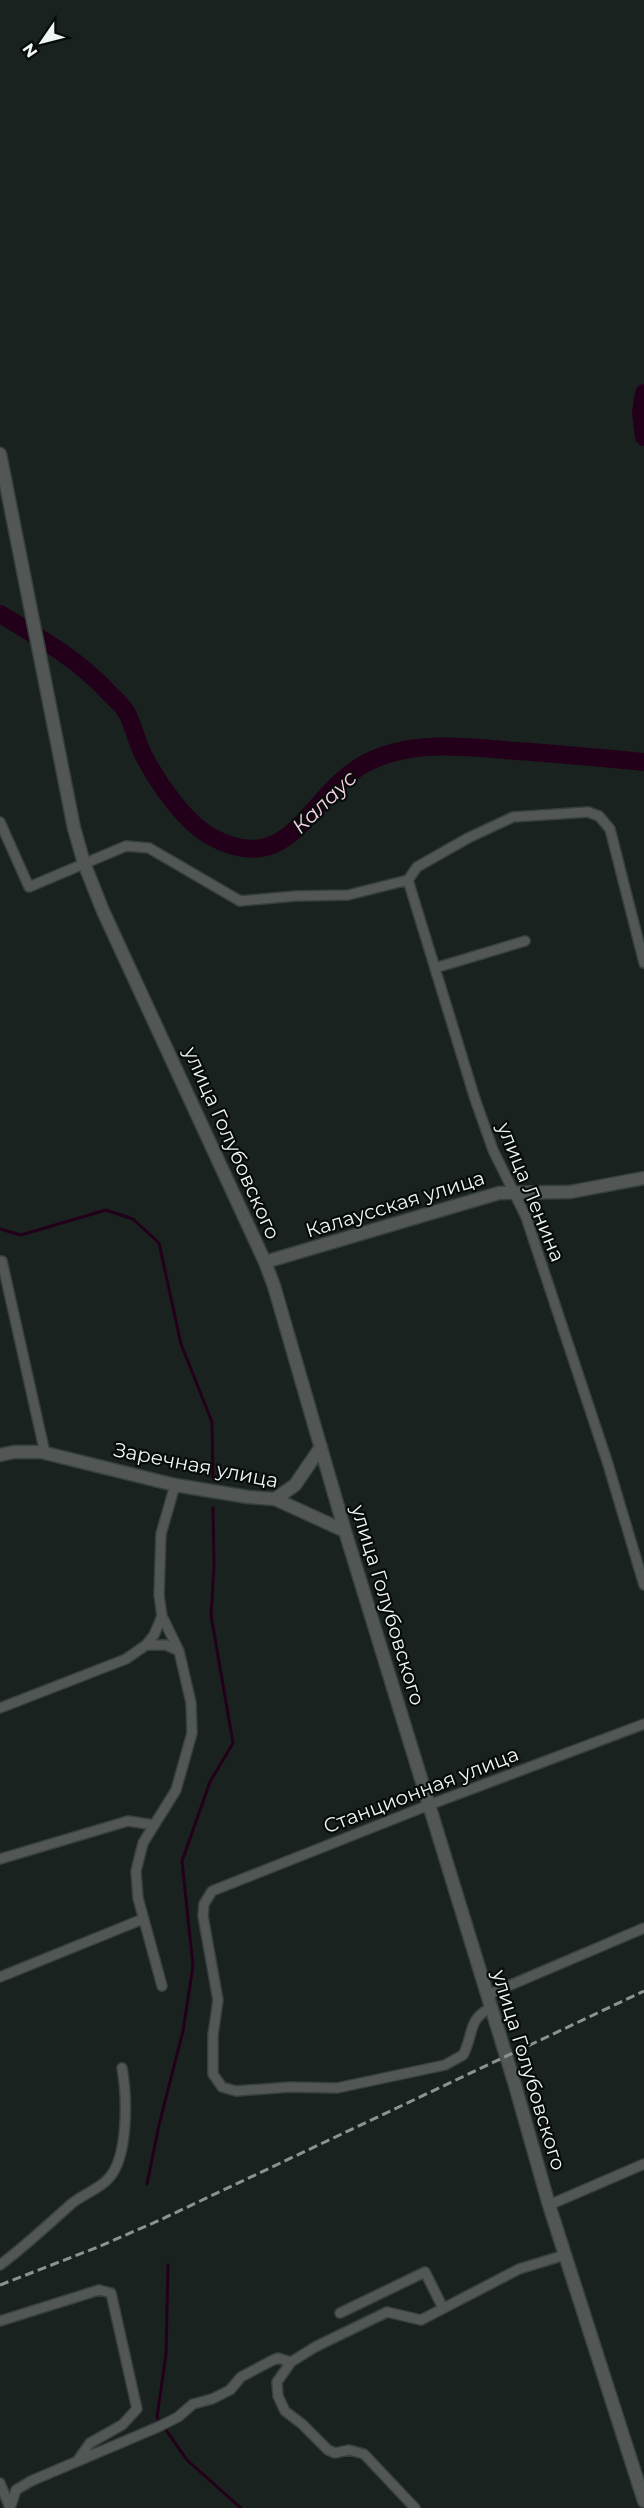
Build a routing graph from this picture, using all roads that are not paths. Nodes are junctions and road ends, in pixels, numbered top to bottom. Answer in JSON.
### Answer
{"nodes":[{"id":1,"x":0,"y":454,"type":"edge"},
{"id":2,"x":0,"y":822,"type":"edge"},
{"id":3,"x":84,"y":863,"type":"junction"},
{"id":4,"x":408,"y":880,"type":"junction"},
{"id":5,"x":525,"y":941,"type":"dead end"},
{"id":6,"x":644,"y":963,"type":"edge"},
{"id":7,"x":435,"y":968,"type":"junction"},
{"id":8,"x":644,"y":1178,"type":"edge"},
{"id":9,"x":516,"y":1193,"type":"junction"},
{"id":10,"x":3,"y":1261,"type":"dead end"},
{"id":11,"x":265,"y":1262,"type":"junction"},
{"id":12,"x":321,"y":1447,"type":"junction"},
{"id":13,"x":45,"y":1453,"type":"junction"},
{"id":14,"x":0,"y":1455,"type":"edge"},
{"id":15,"x":175,"y":1485,"type":"junction"},
{"id":16,"x":275,"y":1498,"type":"junction"},
{"id":17,"x":345,"y":1531,"type":"junction"},
{"id":18,"x":644,"y":1585,"type":"edge"},
{"id":19,"x":162,"y":1616,"type":"junction"},
{"id":20,"x":146,"y":1645,"type":"junction"},
{"id":21,"x":179,"y":1651,"type":"junction"},
{"id":22,"x":0,"y":1708,"type":"edge"},
{"id":23,"x":644,"y":1724,"type":"edge"},
{"id":24,"x":429,"y":1805,"type":"junction"},
{"id":25,"x":154,"y":1824,"type":"junction"},
{"id":26,"x":0,"y":1859,"type":"edge"},
{"id":27,"x":143,"y":1918,"type":"junction"},
{"id":28,"x":644,"y":1928,"type":"edge"},
{"id":29,"x":0,"y":1977,"type":"edge"},
{"id":30,"x":162,"y":1986,"type":"dead end"},
{"id":31,"x":487,"y":1995,"type":"junction"},
{"id":32,"x":491,"y":2008,"type":"junction"},
{"id":33,"x":122,"y":2068,"type":"dead end"},
{"id":34,"x":644,"y":2164,"type":"edge"},
{"id":35,"x":549,"y":2205,"type":"junction"},
{"id":36,"x":565,"y":2255,"type":"junction"},
{"id":37,"x":0,"y":2265,"type":"edge"},
{"id":38,"x":379,"y":2294,"type":"junction"},
{"id":39,"x":443,"y":2308,"type":"junction"},
{"id":40,"x":387,"y":2312,"type":"junction"},
{"id":41,"x":340,"y":2313,"type":"dead end"},
{"id":42,"x":0,"y":2321,"type":"edge"},
{"id":43,"x":291,"y":2362,"type":"junction"},
{"id":44,"x":78,"y":2460,"type":"junction"},
{"id":45,"x":0,"y":2483,"type":"edge"},
{"id":46,"x":644,"y":2501,"type":"edge"},
{"id":47,"x":10,"y":2508,"type":"edge"},
{"id":48,"x":416,"y":2508,"type":"edge"}],
"edges":[{"from":1,"to":3,"type":"street","name":"улица Голубовского"},
{"from":2,"to":3,"type":"street"},
{"from":3,"to":4,"type":"street"},
{"from":3,"to":11,"type":"street","name":"улица Голубовского"},
{"from":4,"to":6,"type":"street"},
{"from":4,"to":7,"type":"street","name":"улица Ленина"},
{"from":5,"to":7,"type":"street"},
{"from":7,"to":9,"type":"street","name":"улица Ленина"},
{"from":8,"to":9,"type":"street","name":"Калаусская улица"},
{"from":9,"to":11,"type":"street","name":"Калаусская улица"},
{"from":9,"to":18,"type":"street","name":"улица Ленина"},
{"from":10,"to":13,"type":"street"},
{"from":11,"to":12,"type":"street","name":"улица Голубовского"},
{"from":12,"to":16,"type":"street"},
{"from":12,"to":17,"type":"street","name":"улица Голубовского"},
{"from":13,"to":14,"type":"street","name":"Заречная улица"},
{"from":13,"to":15,"type":"street","name":"Заречная улица"},
{"from":15,"to":16,"type":"street","name":"Заречная улица"},
{"from":15,"to":19,"type":"street"},
{"from":16,"to":17,"type":"street","name":"Заречная улица"},
{"from":17,"to":24,"type":"street","name":"улица Голубовского"},
{"from":19,"to":20,"type":"street"},
{"from":19,"to":21,"type":"street"},
{"from":20,"to":21,"type":"street"},
{"from":20,"to":22,"type":"street"},
{"from":21,"to":25,"type":"street"},
{"from":23,"to":24,"type":"street","name":"Станционная улица"},
{"from":24,"to":31,"type":"street","name":"улица Голубовского"},
{"from":24,"to":32,"type":"street","name":"Станционная улица"},
{"from":25,"to":26,"type":"street"},
{"from":25,"to":27,"type":"street"},
{"from":27,"to":29,"type":"street"},
{"from":27,"to":30,"type":"street"},
{"from":28,"to":31,"type":"street"},
{"from":31,"to":32,"type":"street","name":"улица Голубовского"},
{"from":32,"to":35,"type":"street","name":"улица Голубовского"},
{"from":33,"to":37,"type":"street"},
{"from":34,"to":35,"type":"street"},
{"from":35,"to":36,"type":"street","name":"улица Голубовского"},
{"from":36,"to":39,"type":"street"},
{"from":36,"to":46,"type":"street","name":"улица Голубовского"},
{"from":38,"to":39,"type":"street"},
{"from":38,"to":40,"type":"street"},
{"from":38,"to":41,"type":"street"},
{"from":39,"to":40,"type":"street"},
{"from":40,"to":43,"type":"street"},
{"from":42,"to":44,"type":"street"},
{"from":43,"to":44,"type":"street"},
{"from":43,"to":48,"type":"street"},
{"from":44,"to":47,"type":"street"},
{"from":45,"to":47,"type":"street"}]}
